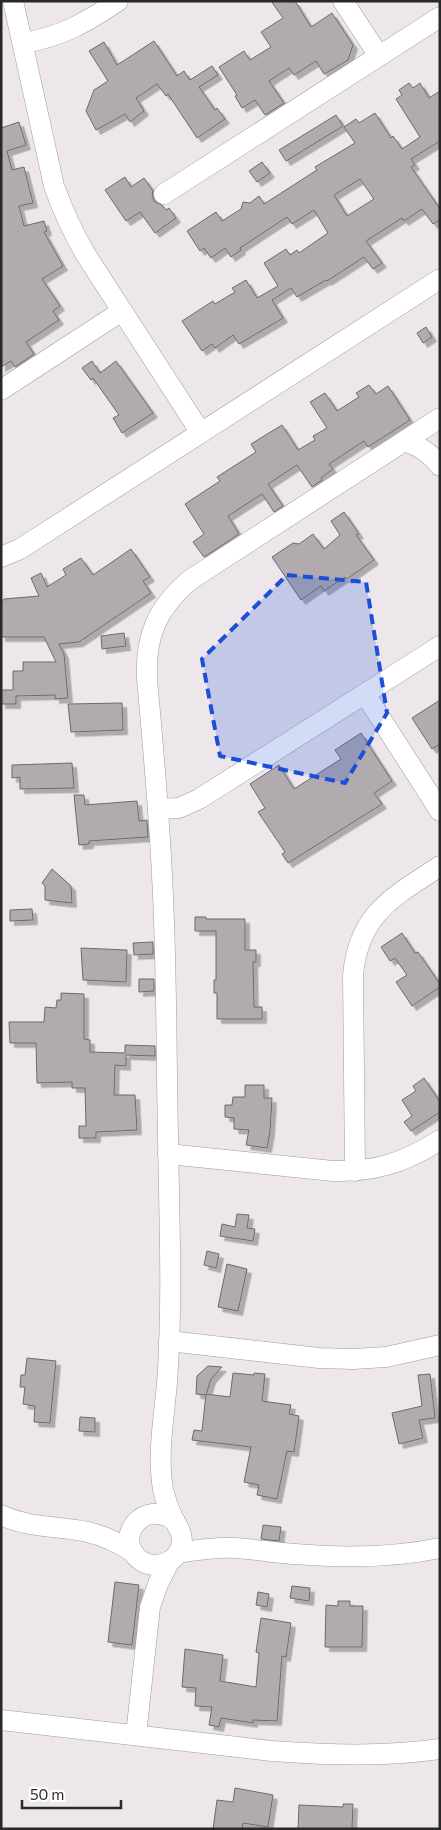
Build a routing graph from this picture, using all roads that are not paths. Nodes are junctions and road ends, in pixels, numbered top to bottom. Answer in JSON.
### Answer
{"nodes":[{"id":1,"x":14,"y":1,"type":"edge"},
{"id":2,"x":118,"y":1,"type":"edge"},
{"id":3,"x":343,"y":1,"type":"edge"},
{"id":4,"x":440,"y":17,"type":"edge"},
{"id":5,"x":26,"y":52,"type":"junction"},
{"id":6,"x":379,"y":56,"type":"junction"},
{"id":7,"x":164,"y":194,"type":"dead end"},
{"id":8,"x":440,"y":279,"type":"edge"},
{"id":9,"x":122,"y":311,"type":"junction"},
{"id":10,"x":1,"y":390,"type":"edge"},
{"id":11,"x":435,"y":421,"type":"edge"},
{"id":12,"x":201,"y":433,"type":"junction"},
{"id":13,"x":405,"y":441,"type":"junction"},
{"id":14,"x":438,"y":464,"type":"edge"},
{"id":15,"x":1,"y":557,"type":"edge"},
{"id":16,"x":440,"y":646,"type":"edge"},
{"id":17,"x":365,"y":694,"type":"junction"},
{"id":18,"x":158,"y":809,"type":"junction"},
{"id":19,"x":440,"y":811,"type":"edge"},
{"id":20,"x":440,"y":866,"type":"edge"},
{"id":21,"x":440,"y":1140,"type":"edge"},
{"id":22,"x":168,"y":1154,"type":"junction"},
{"id":23,"x":355,"y":1171,"type":"junction"},
{"id":24,"x":169,"y":1341,"type":"junction"},
{"id":25,"x":440,"y":1345,"type":"edge"},
{"id":26,"x":161,"y":1465,"type":"junction"},
{"id":27,"x":1,"y":1514,"type":"edge"},
{"id":28,"x":138,"y":1521,"type":"junction"},
{"id":29,"x":177,"y":1524,"type":"junction"},
{"id":30,"x":77,"y":1530,"type":"junction"},
{"id":31,"x":235,"y":1548,"type":"junction"},
{"id":32,"x":440,"y":1548,"type":"edge"},
{"id":33,"x":136,"y":1555,"type":"junction"},
{"id":34,"x":173,"y":1558,"type":"junction"},
{"id":35,"x":150,"y":1607,"type":"junction"},
{"id":36,"x":1,"y":1720,"type":"edge"},
{"id":37,"x":136,"y":1735,"type":"junction"},
{"id":38,"x":440,"y":1749,"type":"edge"}],
"edges":[{"from":1,"to":5,"type":"street"},
{"from":2,"to":5,"type":"street"},
{"from":3,"to":6,"type":"street"},
{"from":4,"to":6,"type":"street"},
{"from":5,"to":9,"type":"street"},
{"from":6,"to":7,"type":"street"},
{"from":8,"to":12,"type":"street"},
{"from":9,"to":10,"type":"street"},
{"from":9,"to":12,"type":"street"},
{"from":11,"to":13,"type":"street"},
{"from":11,"to":14,"type":"street"},
{"from":12,"to":15,"type":"street"},
{"from":13,"to":14,"type":"street"},
{"from":13,"to":18,"type":"street"},
{"from":16,"to":17,"type":"street"},
{"from":17,"to":18,"type":"street"},
{"from":17,"to":19,"type":"street"},
{"from":18,"to":22,"type":"street"},
{"from":20,"to":23,"type":"street"},
{"from":21,"to":23,"type":"street"},
{"from":22,"to":23,"type":"street"},
{"from":22,"to":24,"type":"street"},
{"from":24,"to":25,"type":"street"},
{"from":24,"to":26,"type":"street"},
{"from":26,"to":28,"type":"street"},
{"from":26,"to":29,"type":"street"},
{"from":27,"to":30,"type":"street"},
{"from":28,"to":29,"type":"street"},
{"from":28,"to":30,"type":"street"},
{"from":28,"to":33,"type":"street"},
{"from":29,"to":31,"type":"street"},
{"from":29,"to":34,"type":"street"},
{"from":30,"to":33,"type":"street"},
{"from":31,"to":32,"type":"street"},
{"from":31,"to":34,"type":"street"},
{"from":33,"to":34,"type":"street"},
{"from":33,"to":35,"type":"street"},
{"from":34,"to":35,"type":"street"},
{"from":35,"to":37,"type":"street"},
{"from":36,"to":37,"type":"street"},
{"from":37,"to":38,"type":"street"}]}
